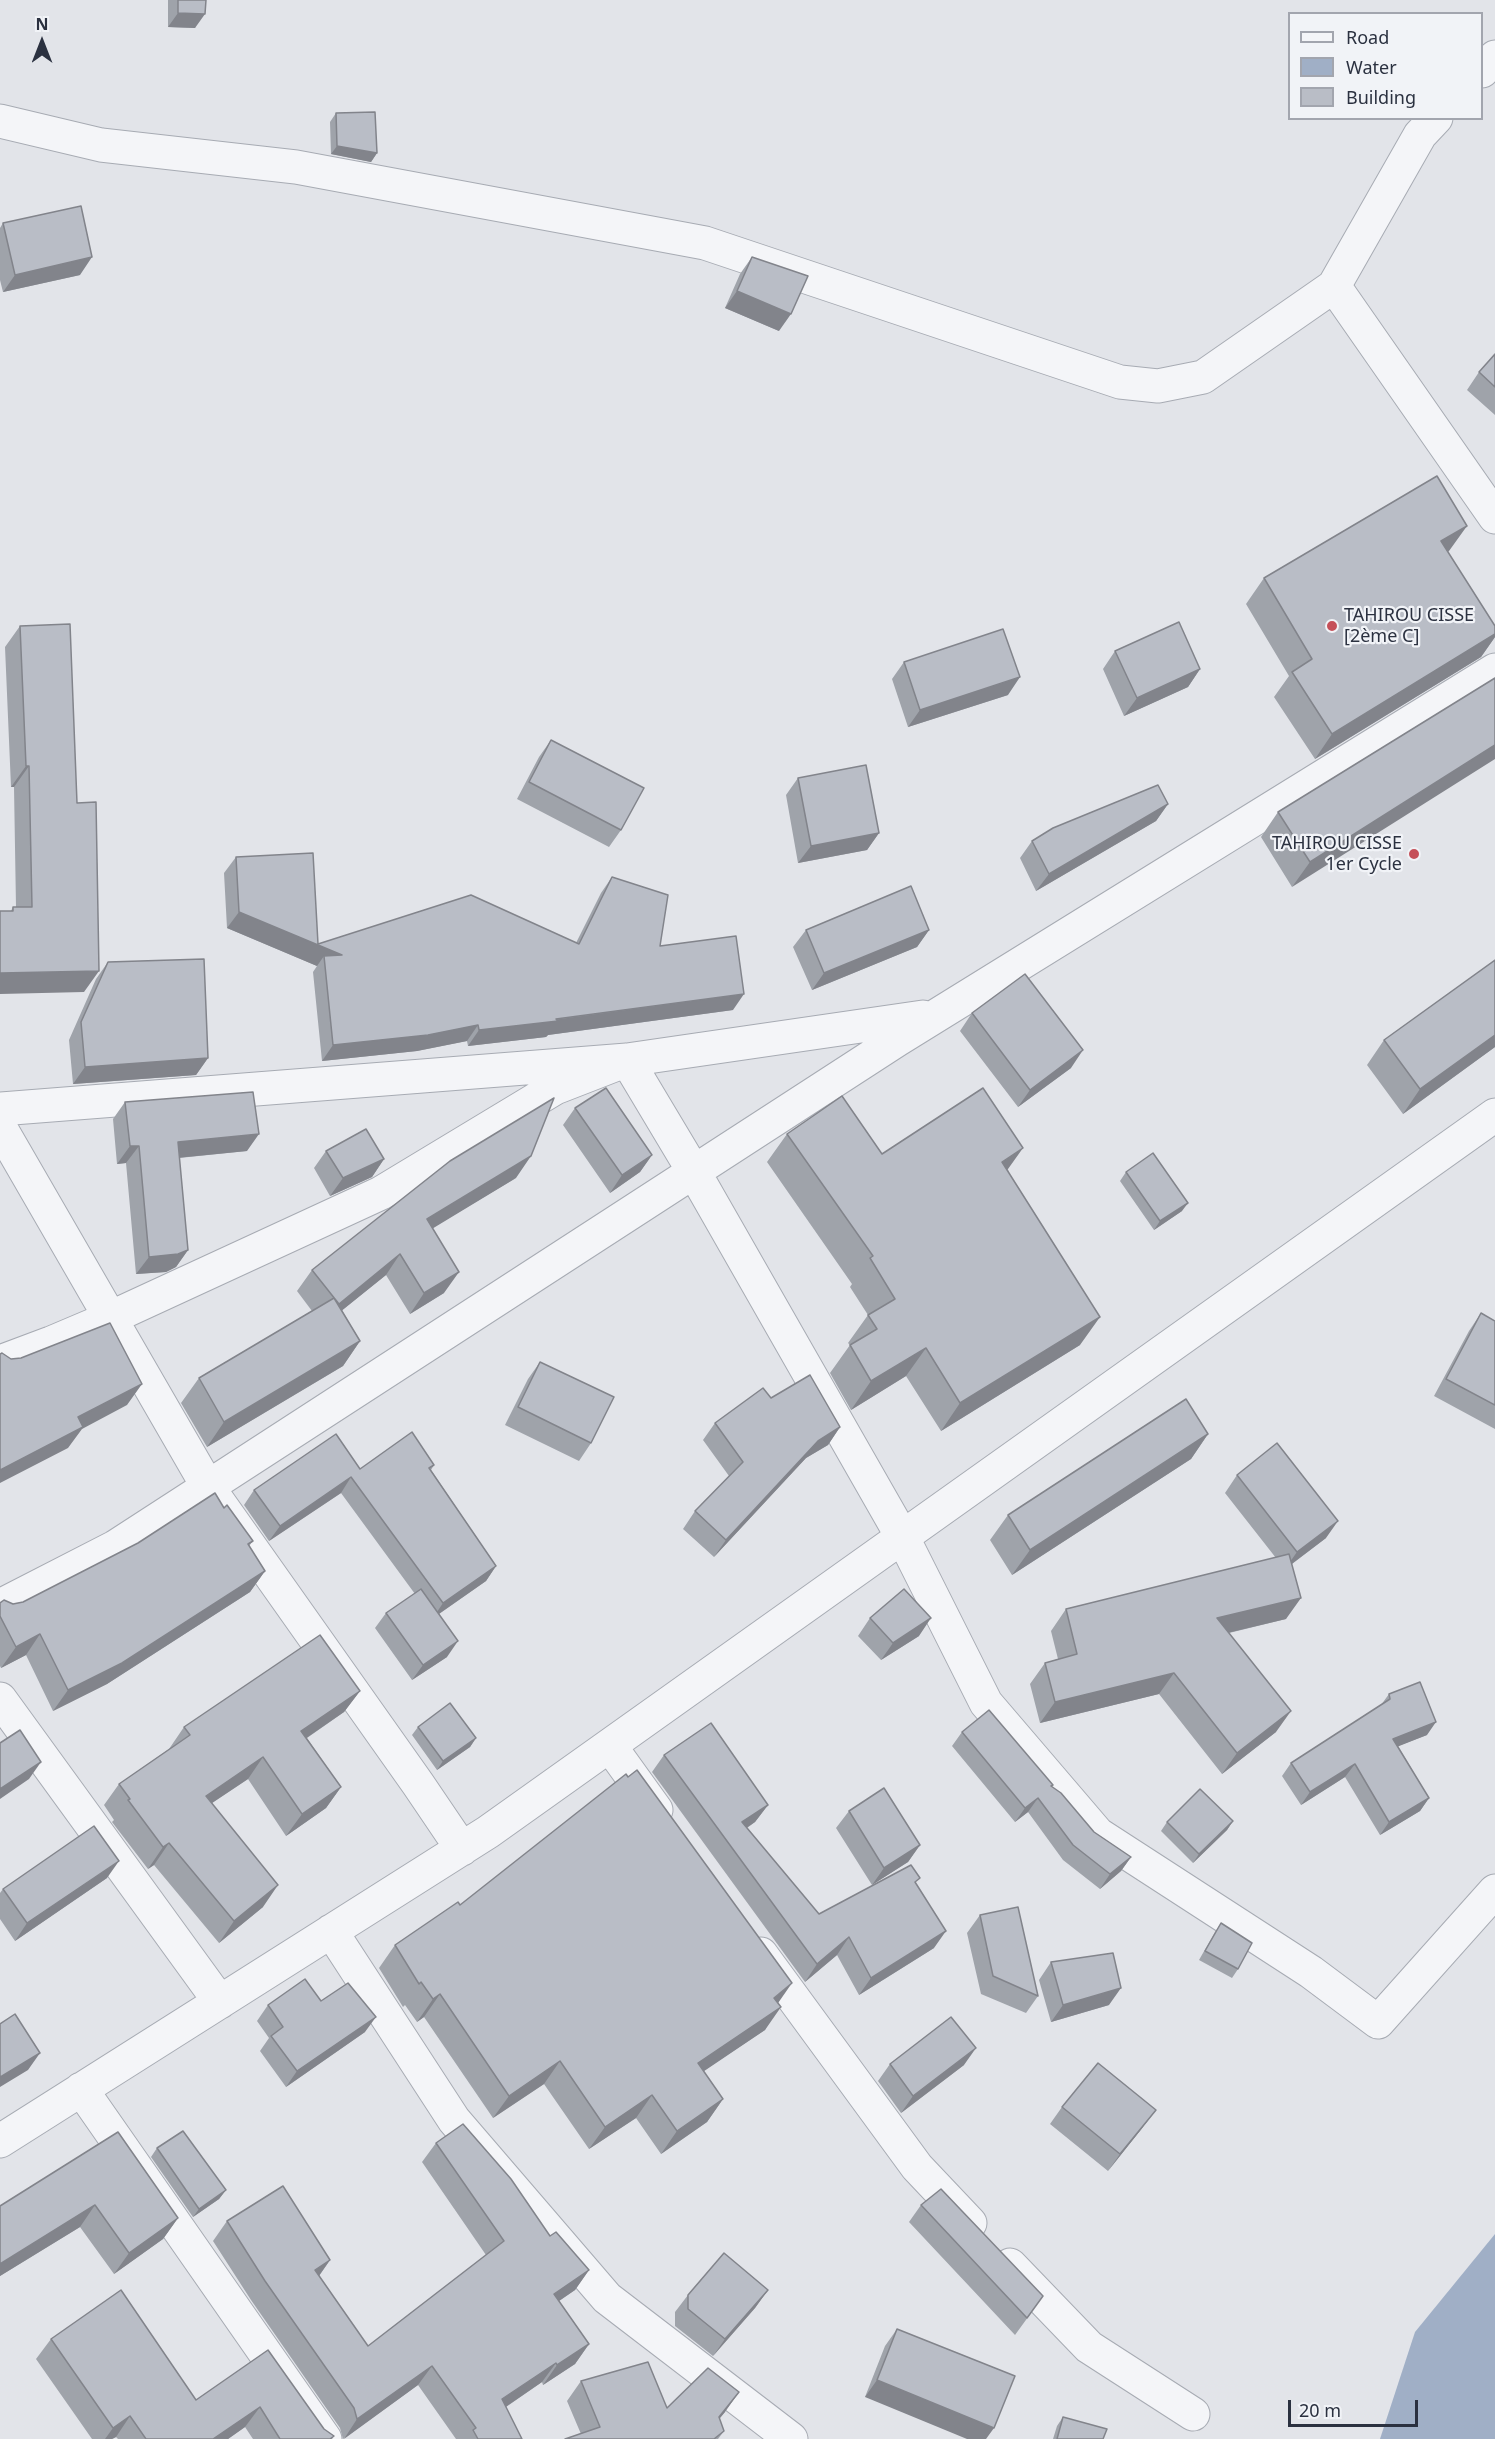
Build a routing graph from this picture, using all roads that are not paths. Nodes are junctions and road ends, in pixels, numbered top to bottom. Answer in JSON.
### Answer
{"nodes":[{"id":1,"x":1495,"y":57,"type":"edge"},
{"id":2,"x":1483,"y":70,"type":"edge"},
{"id":3,"x":1434,"y":120,"type":"edge"},
{"id":4,"x":0,"y":121,"type":"edge"},
{"id":5,"x":1334,"y":286,"type":"junction"},
{"id":6,"x":1492,"y":506,"type":"edge"},
{"id":7,"x":1495,"y":670,"type":"edge"},
{"id":8,"x":936,"y":1016,"type":"junction"},
{"id":9,"x":627,"y":1060,"type":"junction"},
{"id":10,"x":0,"y":1110,"type":"edge"},
{"id":11,"x":1495,"y":1115,"type":"edge"},
{"id":12,"x":0,"y":1126,"type":"edge"},
{"id":13,"x":694,"y":1172,"type":"junction"},
{"id":14,"x":110,"y":1318,"type":"junction"},
{"id":15,"x":0,"y":1362,"type":"edge"},
{"id":16,"x":208,"y":1487,"type":"junction"},
{"id":17,"x":903,"y":1538,"type":"junction"},
{"id":18,"x":0,"y":1606,"type":"edge"},
{"id":19,"x":0,"y":1699,"type":"edge"},
{"id":20,"x":610,"y":1746,"type":"junction"},
{"id":21,"x":672,"y":1832,"type":"edge"},
{"id":22,"x":462,"y":1849,"type":"junction"},
{"id":23,"x":1495,"y":1892,"type":"edge"},
{"id":24,"x":742,"y":1928,"type":"edge"},
{"id":25,"x":332,"y":1931,"type":"junction"},
{"id":26,"x":220,"y":2002,"type":"junction"},
{"id":27,"x":81,"y":2090,"type":"junction"},
{"id":28,"x":0,"y":2141,"type":"edge"},
{"id":29,"x":1194,"y":2414,"type":"dead end"},
{"id":30,"x":325,"y":2439,"type":"edge"},
{"id":31,"x":791,"y":2439,"type":"edge"}],
"edges":[{"from":1,"to":2,"type":"street"},
{"from":3,"to":5,"type":"street"},
{"from":4,"to":5,"type":"street"},
{"from":5,"to":6,"type":"street"},
{"from":7,"to":8,"type":"street"},
{"from":8,"to":9,"type":"street"},
{"from":8,"to":13,"type":"street"},
{"from":9,"to":10,"type":"street"},
{"from":9,"to":13,"type":"street"},
{"from":9,"to":14,"type":"street"},
{"from":11,"to":17,"type":"street"},
{"from":12,"to":14,"type":"street"},
{"from":13,"to":16,"type":"street"},
{"from":13,"to":17,"type":"street"},
{"from":14,"to":15,"type":"street"},
{"from":14,"to":16,"type":"street"},
{"from":16,"to":18,"type":"street"},
{"from":16,"to":22,"type":"street"},
{"from":17,"to":20,"type":"street"},
{"from":17,"to":23,"type":"street"},
{"from":19,"to":26,"type":"street"},
{"from":20,"to":21,"type":"street"},
{"from":20,"to":22,"type":"street"},
{"from":22,"to":25,"type":"street"},
{"from":24,"to":29,"type":"street"},
{"from":25,"to":26,"type":"street"},
{"from":25,"to":31,"type":"street"},
{"from":26,"to":27,"type":"street"},
{"from":27,"to":28,"type":"street"},
{"from":27,"to":30,"type":"street"}]}
